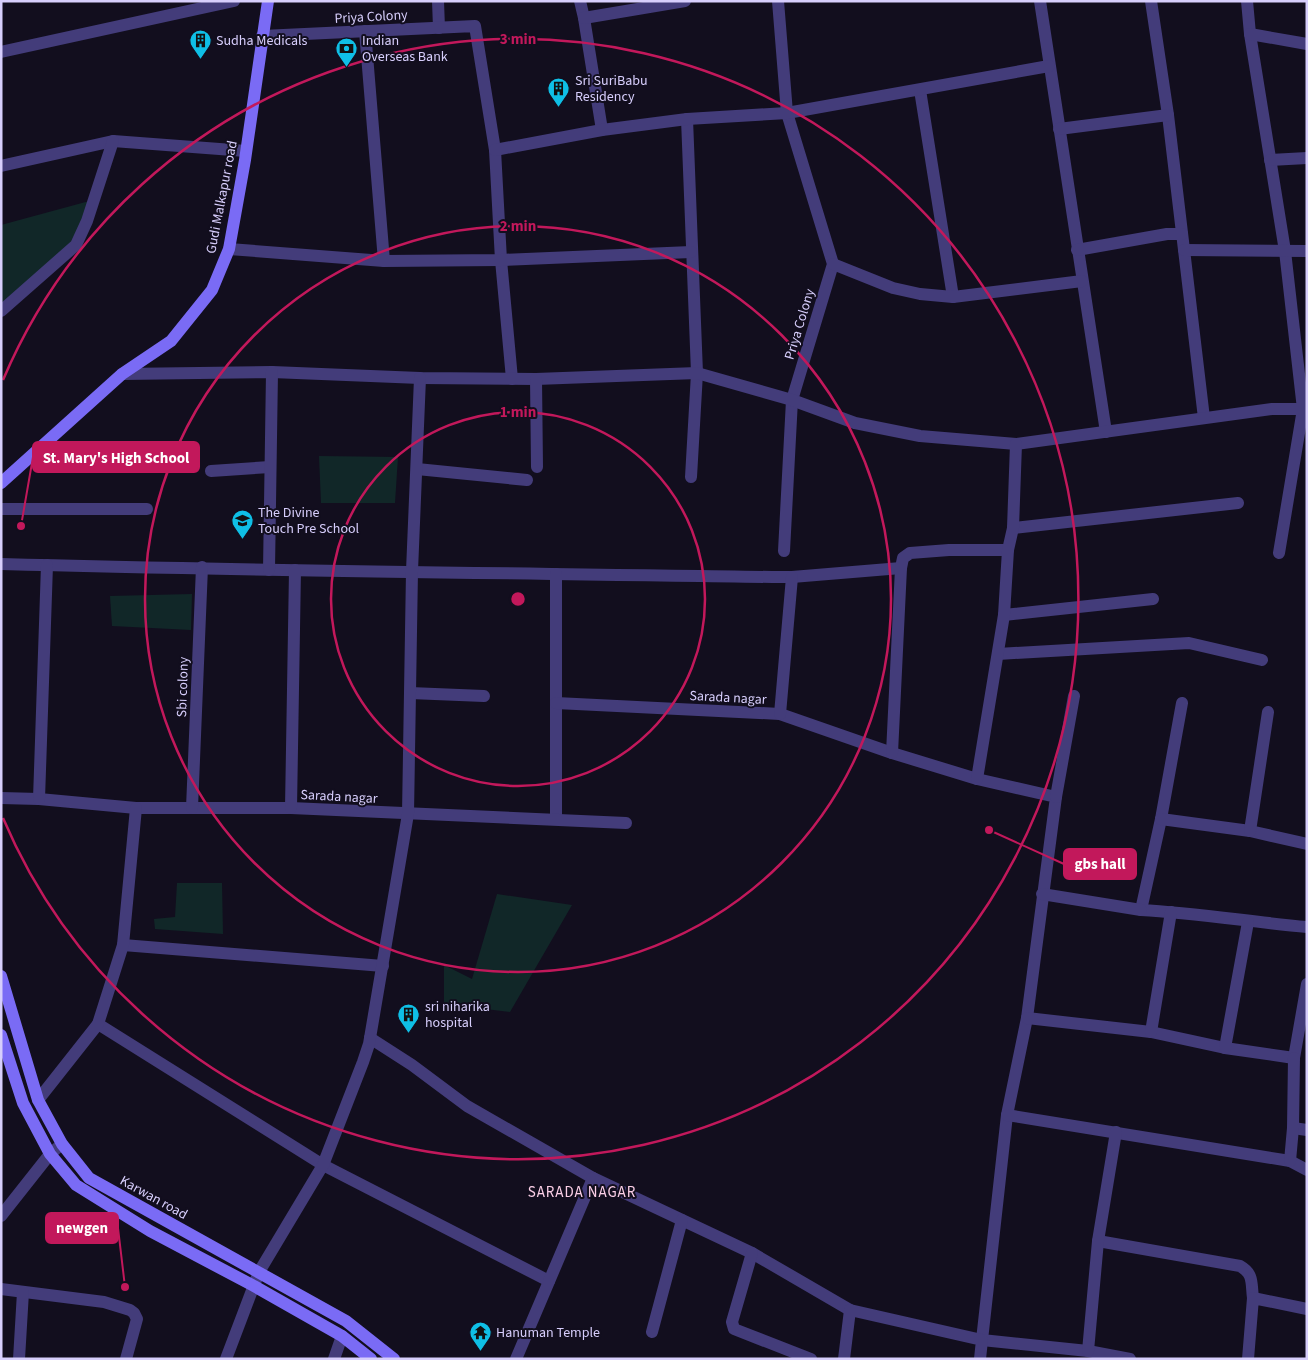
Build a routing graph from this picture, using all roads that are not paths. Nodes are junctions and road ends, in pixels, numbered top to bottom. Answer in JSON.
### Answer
{"nodes":[{"id":1,"x":234,"y":1,"type":"edge"},
{"id":2,"x":268,"y":1,"type":"edge"},
{"id":3,"x":438,"y":1,"type":"edge"},
{"id":4,"x":580,"y":1,"type":"edge"},
{"id":5,"x":685,"y":1,"type":"edge"},
{"id":6,"x":778,"y":1,"type":"edge"},
{"id":7,"x":1040,"y":1,"type":"edge"},
{"id":8,"x":1151,"y":1,"type":"edge"},
{"id":9,"x":1247,"y":1,"type":"edge"},
{"id":10,"x":584,"y":18,"type":"junction"},
{"id":11,"x":439,"y":28,"type":"junction"},
{"id":12,"x":365,"y":32,"type":"junction"},
{"id":13,"x":1250,"y":34,"type":"junction"},
{"id":14,"x":262,"y":36,"type":"junction"},
{"id":15,"x":1307,"y":44,"type":"edge"},
{"id":16,"x":1,"y":52,"type":"edge"},
{"id":17,"x":1049,"y":66,"type":"junction"},
{"id":18,"x":920,"y":90,"type":"junction"},
{"id":19,"x":787,"y":113,"type":"junction"},
{"id":20,"x":1168,"y":115,"type":"junction"},
{"id":21,"x":687,"y":120,"type":"junction"},
{"id":22,"x":1059,"y":129,"type":"junction"},
{"id":23,"x":602,"y":130,"type":"junction"},
{"id":24,"x":113,"y":141,"type":"junction"},
{"id":25,"x":495,"y":150,"type":"junction"},
{"id":26,"x":246,"y":151,"type":"junction"},
{"id":27,"x":1307,"y":158,"type":"edge"},
{"id":28,"x":1270,"y":160,"type":"junction"},
{"id":29,"x":1,"y":166,"type":"edge"},
{"id":30,"x":1182,"y":234,"type":"junction"},
{"id":31,"x":229,"y":249,"type":"junction"},
{"id":32,"x":1077,"y":250,"type":"junction"},
{"id":33,"x":1184,"y":250,"type":"junction"},
{"id":34,"x":1286,"y":251,"type":"junction"},
{"id":35,"x":1307,"y":251,"type":"edge"},
{"id":36,"x":691,"y":252,"type":"junction"},
{"id":37,"x":501,"y":260,"type":"junction"},
{"id":38,"x":384,"y":261,"type":"junction"},
{"id":39,"x":833,"y":264,"type":"junction"},
{"id":40,"x":1082,"y":281,"type":"junction"},
{"id":41,"x":953,"y":297,"type":"junction"},
{"id":42,"x":1,"y":312,"type":"edge"},
{"id":43,"x":272,"y":372,"type":"junction"},
{"id":44,"x":697,"y":373,"type":"junction"},
{"id":45,"x":122,"y":374,"type":"junction"},
{"id":46,"x":420,"y":378,"type":"junction"},
{"id":47,"x":512,"y":379,"type":"junction"},
{"id":48,"x":536,"y":379,"type":"junction"},
{"id":49,"x":792,"y":400,"type":"junction"},
{"id":50,"x":1305,"y":409,"type":"edge"},
{"id":51,"x":1204,"y":418,"type":"junction"},
{"id":52,"x":1106,"y":432,"type":"junction"},
{"id":53,"x":1016,"y":444,"type":"junction"},
{"id":54,"x":270,"y":467,"type":"junction"},
{"id":55,"x":536,"y":467,"type":"dead end"},
{"id":56,"x":416,"y":470,"type":"junction"},
{"id":57,"x":211,"y":471,"type":"dead end"},
{"id":58,"x":4,"y":477,"type":"edge"},
{"id":59,"x":691,"y":477,"type":"dead end"},
{"id":60,"x":527,"y":480,"type":"dead end"},
{"id":61,"x":1238,"y":503,"type":"dead end"},
{"id":62,"x":1,"y":509,"type":"edge"},
{"id":63,"x":147,"y":509,"type":"dead end"},
{"id":64,"x":1013,"y":528,"type":"junction"},
{"id":65,"x":1008,"y":550,"type":"junction"},
{"id":66,"x":784,"y":551,"type":"dead end"},
{"id":67,"x":1279,"y":553,"type":"dead end"},
{"id":68,"x":1,"y":564,"type":"edge"},
{"id":69,"x":47,"y":565,"type":"junction"},
{"id":70,"x":202,"y":567,"type":"junction"},
{"id":71,"x":901,"y":568,"type":"junction"},
{"id":72,"x":269,"y":570,"type":"junction"},
{"id":73,"x":295,"y":570,"type":"junction"},
{"id":74,"x":412,"y":571,"type":"junction"},
{"id":75,"x":556,"y":574,"type":"junction"},
{"id":76,"x":792,"y":577,"type":"junction"},
{"id":77,"x":1153,"y":599,"type":"dead end"},
{"id":78,"x":1004,"y":615,"type":"junction"},
{"id":79,"x":998,"y":654,"type":"junction"},
{"id":80,"x":1262,"y":660,"type":"dead end"},
{"id":81,"x":410,"y":693,"type":"junction"},
{"id":82,"x":484,"y":696,"type":"dead end"},
{"id":83,"x":1074,"y":696,"type":"dead end"},
{"id":84,"x":556,"y":703,"type":"junction"},
{"id":85,"x":1182,"y":703,"type":"dead end"},
{"id":86,"x":1268,"y":712,"type":"dead end"},
{"id":87,"x":780,"y":714,"type":"junction"},
{"id":88,"x":892,"y":753,"type":"junction"},
{"id":89,"x":977,"y":779,"type":"junction"},
{"id":90,"x":1056,"y":796,"type":"junction"},
{"id":91,"x":1,"y":798,"type":"edge"},
{"id":92,"x":39,"y":799,"type":"junction"},
{"id":93,"x":136,"y":808,"type":"junction"},
{"id":94,"x":192,"y":808,"type":"junction"},
{"id":95,"x":291,"y":808,"type":"junction"},
{"id":96,"x":408,"y":814,"type":"junction"},
{"id":97,"x":556,"y":819,"type":"junction"},
{"id":98,"x":1161,"y":820,"type":"junction"},
{"id":99,"x":626,"y":823,"type":"dead end"},
{"id":100,"x":1250,"y":831,"type":"junction"},
{"id":101,"x":1307,"y":844,"type":"edge"},
{"id":102,"x":1042,"y":894,"type":"junction"},
{"id":103,"x":1141,"y":910,"type":"junction"},
{"id":104,"x":1172,"y":912,"type":"junction"},
{"id":105,"x":1248,"y":922,"type":"junction"},
{"id":106,"x":1307,"y":927,"type":"edge"},
{"id":107,"x":123,"y":946,"type":"junction"},
{"id":108,"x":383,"y":966,"type":"junction"},
{"id":109,"x":1,"y":976,"type":"edge"},
{"id":110,"x":1307,"y":984,"type":"edge"},
{"id":111,"x":1027,"y":1018,"type":"junction"},
{"id":112,"x":98,"y":1024,"type":"junction"},
{"id":113,"x":1151,"y":1032,"type":"junction"},
{"id":114,"x":1,"y":1035,"type":"edge"},
{"id":115,"x":370,"y":1038,"type":"junction"},
{"id":116,"x":1226,"y":1048,"type":"junction"},
{"id":117,"x":1294,"y":1058,"type":"junction"},
{"id":118,"x":38,"y":1100,"type":"junction"},
{"id":119,"x":1007,"y":1115,"type":"junction"},
{"id":120,"x":1293,"y":1128,"type":"junction"},
{"id":121,"x":1307,"y":1130,"type":"edge"},
{"id":122,"x":1116,"y":1132,"type":"junction"},
{"id":123,"x":62,"y":1144,"type":"junction"},
{"id":124,"x":50,"y":1154,"type":"junction"},
{"id":125,"x":1290,"y":1162,"type":"junction"},
{"id":126,"x":323,"y":1165,"type":"junction"},
{"id":127,"x":1307,"y":1170,"type":"edge"},
{"id":128,"x":592,"y":1178,"type":"junction"},
{"id":129,"x":6,"y":1203,"type":"edge"},
{"id":130,"x":1,"y":1216,"type":"edge"},
{"id":131,"x":682,"y":1220,"type":"junction"},
{"id":132,"x":1098,"y":1241,"type":"junction"},
{"id":133,"x":752,"y":1253,"type":"junction"},
{"id":134,"x":259,"y":1272,"type":"junction"},
{"id":135,"x":549,"y":1281,"type":"junction"},
{"id":136,"x":254,"y":1286,"type":"junction"},
{"id":137,"x":1,"y":1289,"type":"edge"},
{"id":138,"x":23,"y":1292,"type":"junction"},
{"id":139,"x":1253,"y":1298,"type":"junction"},
{"id":140,"x":1307,"y":1309,"type":"edge"},
{"id":141,"x":850,"y":1310,"type":"junction"},
{"id":142,"x":652,"y":1332,"type":"dead end"},
{"id":143,"x":342,"y":1336,"type":"junction"},
{"id":144,"x":982,"y":1340,"type":"junction"},
{"id":145,"x":1088,"y":1351,"type":"junction"},
{"id":146,"x":19,"y":1359,"type":"edge"},
{"id":147,"x":126,"y":1359,"type":"edge"},
{"id":148,"x":226,"y":1359,"type":"edge"},
{"id":149,"x":334,"y":1359,"type":"edge"},
{"id":150,"x":371,"y":1359,"type":"edge"},
{"id":151,"x":394,"y":1359,"type":"edge"},
{"id":152,"x":516,"y":1359,"type":"edge"},
{"id":153,"x":811,"y":1359,"type":"edge"},
{"id":154,"x":844,"y":1359,"type":"edge"},
{"id":155,"x":980,"y":1359,"type":"edge"},
{"id":156,"x":1130,"y":1359,"type":"edge"},
{"id":157,"x":1248,"y":1359,"type":"edge"}],
"edges":[{"from":1,"to":16,"type":"street"},
{"from":2,"to":14,"type":"street","name":"Gudi Malkapur road"},
{"from":3,"to":11,"type":"street"},
{"from":4,"to":10,"type":"street"},
{"from":5,"to":10,"type":"street"},
{"from":6,"to":19,"type":"street"},
{"from":7,"to":17,"type":"street"},
{"from":8,"to":20,"type":"street"},
{"from":9,"to":13,"type":"street"},
{"from":10,"to":23,"type":"street"},
{"from":11,"to":12,"type":"street","name":"Priya Colony"},
{"from":11,"to":25,"type":"street","name":"Priya Colony"},
{"from":12,"to":14,"type":"street","name":"Priya Colony"},
{"from":12,"to":38,"type":"street"},
{"from":13,"to":15,"type":"street"},
{"from":13,"to":28,"type":"street"},
{"from":14,"to":26,"type":"street","name":"Gudi Malkapur road"},
{"from":17,"to":18,"type":"street"},
{"from":17,"to":22,"type":"street"},
{"from":18,"to":19,"type":"street"},
{"from":18,"to":41,"type":"street"},
{"from":19,"to":21,"type":"street"},
{"from":19,"to":39,"type":"street"},
{"from":20,"to":22,"type":"street"},
{"from":20,"to":30,"type":"street"},
{"from":21,"to":23,"type":"street"},
{"from":21,"to":36,"type":"street"},
{"from":22,"to":32,"type":"street"},
{"from":23,"to":25,"type":"street"},
{"from":24,"to":26,"type":"street"},
{"from":24,"to":29,"type":"street"},
{"from":24,"to":42,"type":"street"},
{"from":25,"to":37,"type":"street","name":"Priya Colony"},
{"from":26,"to":31,"type":"street","name":"Gudi Malkapur road"},
{"from":27,"to":28,"type":"street"},
{"from":28,"to":34,"type":"street"},
{"from":30,"to":32,"type":"street"},
{"from":30,"to":33,"type":"street"},
{"from":31,"to":38,"type":"street"},
{"from":31,"to":45,"type":"street","name":"Gudi Malkapur road"},
{"from":32,"to":40,"type":"street"},
{"from":33,"to":34,"type":"street"},
{"from":33,"to":51,"type":"street"},
{"from":34,"to":35,"type":"street"},
{"from":34,"to":50,"type":"street"},
{"from":36,"to":37,"type":"street"},
{"from":36,"to":44,"type":"street"},
{"from":37,"to":38,"type":"street"},
{"from":37,"to":47,"type":"street","name":"Priya Colony"},
{"from":39,"to":41,"type":"street"},
{"from":39,"to":49,"type":"street","name":"Priya Colony"},
{"from":40,"to":41,"type":"street"},
{"from":40,"to":52,"type":"street"},
{"from":43,"to":45,"type":"street"},
{"from":43,"to":46,"type":"street"},
{"from":43,"to":54,"type":"street"},
{"from":44,"to":48,"type":"street"},
{"from":44,"to":49,"type":"street"},
{"from":44,"to":59,"type":"street"},
{"from":45,"to":58,"type":"street","name":"Gudi Malkapur road"},
{"from":46,"to":47,"type":"street"},
{"from":46,"to":56,"type":"street"},
{"from":47,"to":48,"type":"street"},
{"from":48,"to":55,"type":"street"},
{"from":49,"to":53,"type":"street"},
{"from":49,"to":66,"type":"street","name":"Priya Colony"},
{"from":50,"to":51,"type":"street"},
{"from":50,"to":67,"type":"street"},
{"from":51,"to":52,"type":"street"},
{"from":52,"to":53,"type":"street"},
{"from":53,"to":64,"type":"street"},
{"from":54,"to":57,"type":"street"},
{"from":54,"to":72,"type":"street"},
{"from":56,"to":60,"type":"street"},
{"from":56,"to":74,"type":"street"},
{"from":61,"to":64,"type":"street"},
{"from":62,"to":63,"type":"street"},
{"from":64,"to":65,"type":"street"},
{"from":65,"to":71,"type":"street"},
{"from":65,"to":78,"type":"street"},
{"from":68,"to":69,"type":"street"},
{"from":69,"to":70,"type":"street"},
{"from":69,"to":92,"type":"street"},
{"from":70,"to":72,"type":"street"},
{"from":70,"to":94,"type":"street","name":"Sbi colony"},
{"from":71,"to":76,"type":"street"},
{"from":71,"to":88,"type":"street"},
{"from":72,"to":73,"type":"street"},
{"from":73,"to":74,"type":"street"},
{"from":73,"to":95,"type":"street","name":"Sarada nagar"},
{"from":74,"to":75,"type":"street"},
{"from":74,"to":81,"type":"street"},
{"from":75,"to":76,"type":"street"},
{"from":75,"to":84,"type":"street"},
{"from":76,"to":87,"type":"street"},
{"from":77,"to":78,"type":"street"},
{"from":78,"to":79,"type":"street"},
{"from":79,"to":80,"type":"street"},
{"from":79,"to":89,"type":"street"},
{"from":81,"to":82,"type":"street"},
{"from":81,"to":96,"type":"street"},
{"from":83,"to":90,"type":"street"},
{"from":84,"to":87,"type":"street","name":"Sarada nagar"},
{"from":84,"to":97,"type":"street"},
{"from":85,"to":98,"type":"street"},
{"from":86,"to":100,"type":"street"},
{"from":87,"to":88,"type":"street","name":"Sarada nagar"},
{"from":88,"to":89,"type":"street","name":"Sarada nagar"},
{"from":89,"to":90,"type":"street","name":"Sarada nagar"},
{"from":90,"to":102,"type":"street"},
{"from":91,"to":92,"type":"street","name":"Sarada nagar"},
{"from":92,"to":93,"type":"street","name":"Sarada nagar"},
{"from":93,"to":94,"type":"street","name":"Sarada nagar"},
{"from":93,"to":107,"type":"street"},
{"from":94,"to":95,"type":"street","name":"Sarada nagar"},
{"from":95,"to":96,"type":"street","name":"Sarada nagar"},
{"from":96,"to":97,"type":"street","name":"Sarada nagar"},
{"from":96,"to":108,"type":"street"},
{"from":97,"to":99,"type":"street","name":"Sarada nagar"},
{"from":98,"to":100,"type":"street"},
{"from":98,"to":103,"type":"street"},
{"from":100,"to":101,"type":"street"},
{"from":102,"to":103,"type":"street"},
{"from":102,"to":111,"type":"street"},
{"from":103,"to":104,"type":"street"},
{"from":104,"to":105,"type":"street"},
{"from":104,"to":113,"type":"street"},
{"from":105,"to":106,"type":"street"},
{"from":105,"to":116,"type":"street"},
{"from":107,"to":108,"type":"street"},
{"from":107,"to":112,"type":"street"},
{"from":108,"to":115,"type":"street"},
{"from":109,"to":118,"type":"street","name":"Karwan road"},
{"from":110,"to":117,"type":"street"},
{"from":111,"to":113,"type":"street"},
{"from":111,"to":119,"type":"street"},
{"from":112,"to":118,"type":"street"},
{"from":112,"to":126,"type":"street"},
{"from":113,"to":116,"type":"street"},
{"from":114,"to":124,"type":"street"},
{"from":115,"to":126,"type":"street"},
{"from":115,"to":128,"type":"street"},
{"from":116,"to":117,"type":"street"},
{"from":117,"to":120,"type":"street"},
{"from":118,"to":123,"type":"street","name":"Karwan road"},
{"from":119,"to":122,"type":"street"},
{"from":119,"to":144,"type":"street"},
{"from":120,"to":121,"type":"street"},
{"from":120,"to":125,"type":"street"},
{"from":122,"to":125,"type":"street"},
{"from":122,"to":132,"type":"street"},
{"from":123,"to":124,"type":"street"},
{"from":123,"to":134,"type":"street","name":"Karwan road"},
{"from":124,"to":129,"type":"street"},
{"from":124,"to":136,"type":"street"},
{"from":125,"to":127,"type":"street"},
{"from":126,"to":134,"type":"street"},
{"from":126,"to":135,"type":"street"},
{"from":128,"to":131,"type":"street"},
{"from":128,"to":135,"type":"street"},
{"from":129,"to":130,"type":"street"},
{"from":131,"to":133,"type":"street"},
{"from":131,"to":142,"type":"street"},
{"from":132,"to":139,"type":"street"},
{"from":132,"to":145,"type":"street"},
{"from":133,"to":141,"type":"street"},
{"from":133,"to":153,"type":"street"},
{"from":134,"to":136,"type":"street"},
{"from":134,"to":151,"type":"street","name":"Karwan road"},
{"from":135,"to":152,"type":"street"},
{"from":136,"to":143,"type":"street"},
{"from":136,"to":148,"type":"street"},
{"from":137,"to":138,"type":"street"},
{"from":138,"to":146,"type":"street"},
{"from":138,"to":147,"type":"street"},
{"from":139,"to":140,"type":"street"},
{"from":139,"to":157,"type":"street"},
{"from":141,"to":144,"type":"street"},
{"from":141,"to":154,"type":"street"},
{"from":143,"to":149,"type":"street"},
{"from":143,"to":150,"type":"street"},
{"from":144,"to":145,"type":"street"},
{"from":144,"to":155,"type":"street"},
{"from":145,"to":156,"type":"street"}]}
